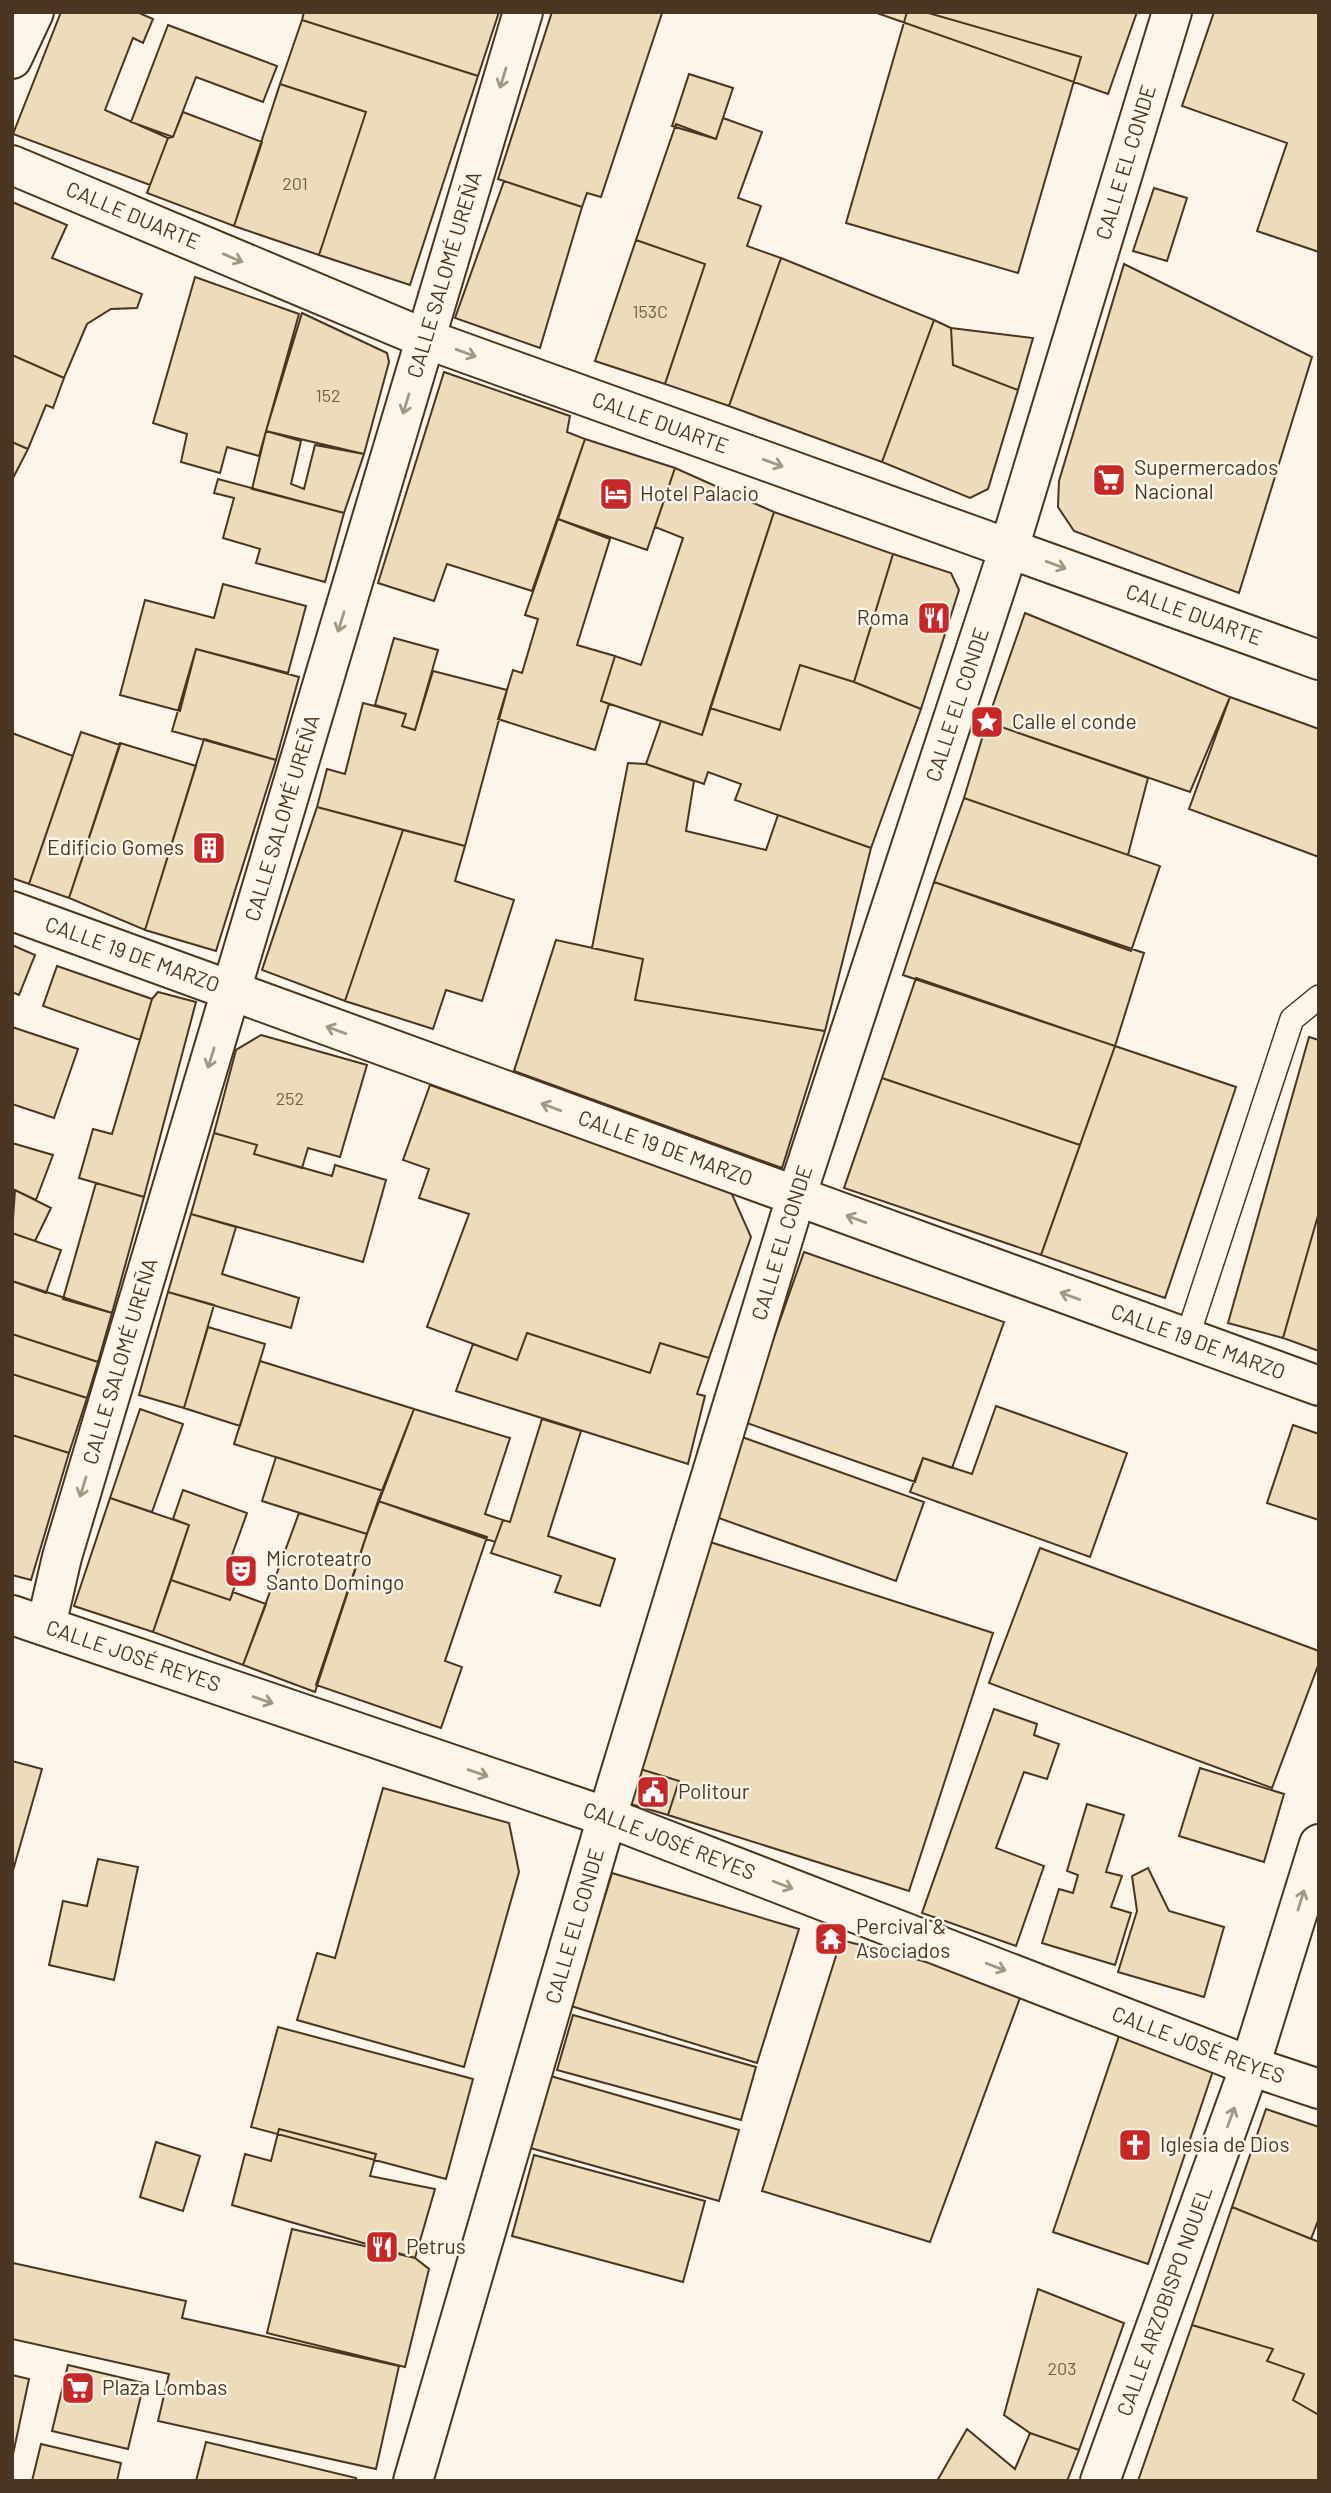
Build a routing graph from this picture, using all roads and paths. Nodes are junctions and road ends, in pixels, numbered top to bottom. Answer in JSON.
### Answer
{"nodes":[{"id":1,"x":34,"y":12,"type":"edge"},
{"id":2,"x":523,"y":12,"type":"edge"},
{"id":3,"x":1172,"y":12,"type":"edge"},
{"id":4,"x":12,"y":59,"type":"edge"},
{"id":5,"x":12,"y":165,"type":"edge"},
{"id":6,"x":426,"y":339,"type":"junction"},
{"id":7,"x":1009,"y":548,"type":"junction"},
{"id":8,"x":1319,"y":660,"type":"edge"},
{"id":9,"x":12,"y":911,"type":"edge"},
{"id":10,"x":231,"y":992,"type":"junction"},
{"id":11,"x":1319,"y":997,"type":"edge"},
{"id":12,"x":796,"y":1197,"type":"junction"},
{"id":13,"x":1187,"y":1338,"type":"junction"},
{"id":14,"x":1319,"y":1386,"type":"edge"},
{"id":15,"x":29,"y":1620,"type":"edge"},
{"id":16,"x":607,"y":1817,"type":"junction"},
{"id":17,"x":1319,"y":1844,"type":"edge"},
{"id":18,"x":1250,"y":2066,"type":"junction"},
{"id":19,"x":1319,"y":2090,"type":"edge"},
{"id":20,"x":413,"y":2481,"type":"edge"},
{"id":21,"x":1100,"y":2481,"type":"edge"}],
"edges":[{"from":1,"to":4,"type":"street"},
{"from":2,"to":6,"type":"street","name":"CALLE SALOMÉ UREÑA","one_way":true},
{"from":3,"to":7,"type":"street","name":"CALLE EL CONDE"},
{"from":5,"to":6,"type":"street","name":"CALLE DUARTE","one_way":true},
{"from":6,"to":7,"type":"street","name":"CALLE DUARTE","one_way":true},
{"from":6,"to":10,"type":"street","name":"CALLE SALOMÉ UREÑA","one_way":true},
{"from":7,"to":8,"type":"street","name":"CALLE DUARTE","one_way":true},
{"from":7,"to":12,"type":"street","name":"CALLE EL CONDE"},
{"from":9,"to":10,"type":"street","name":"CALLE 19 DE MARZO"},
{"from":12,"to":10,"type":"street","name":"CALLE 19 DE MARZO","one_way":true},
{"from":10,"to":15,"type":"street","name":"CALLE SALOMÉ UREÑA","one_way":true},
{"from":11,"to":13,"type":"lane"},
{"from":13,"to":12,"type":"street","name":"CALLE 19 DE MARZO","one_way":true},
{"from":12,"to":16,"type":"street","name":"CALLE EL CONDE"},
{"from":13,"to":14,"type":"street","name":"CALLE 19 DE MARZO"},
{"from":15,"to":16,"type":"street","name":"CALLE JOSÉ REYES","one_way":true},
{"from":16,"to":18,"type":"street","name":"CALLE JOSÉ REYES","one_way":true},
{"from":16,"to":20,"type":"street","name":"CALLE EL CONDE"},
{"from":18,"to":17,"type":"street","name":"CALLE ARZOBISPO NOUEL","one_way":true},
{"from":18,"to":19,"type":"street","name":"CALLE JOSÉ REYES"},
{"from":21,"to":18,"type":"street","name":"CALLE ARZOBISPO NOUEL","one_way":true}]}
